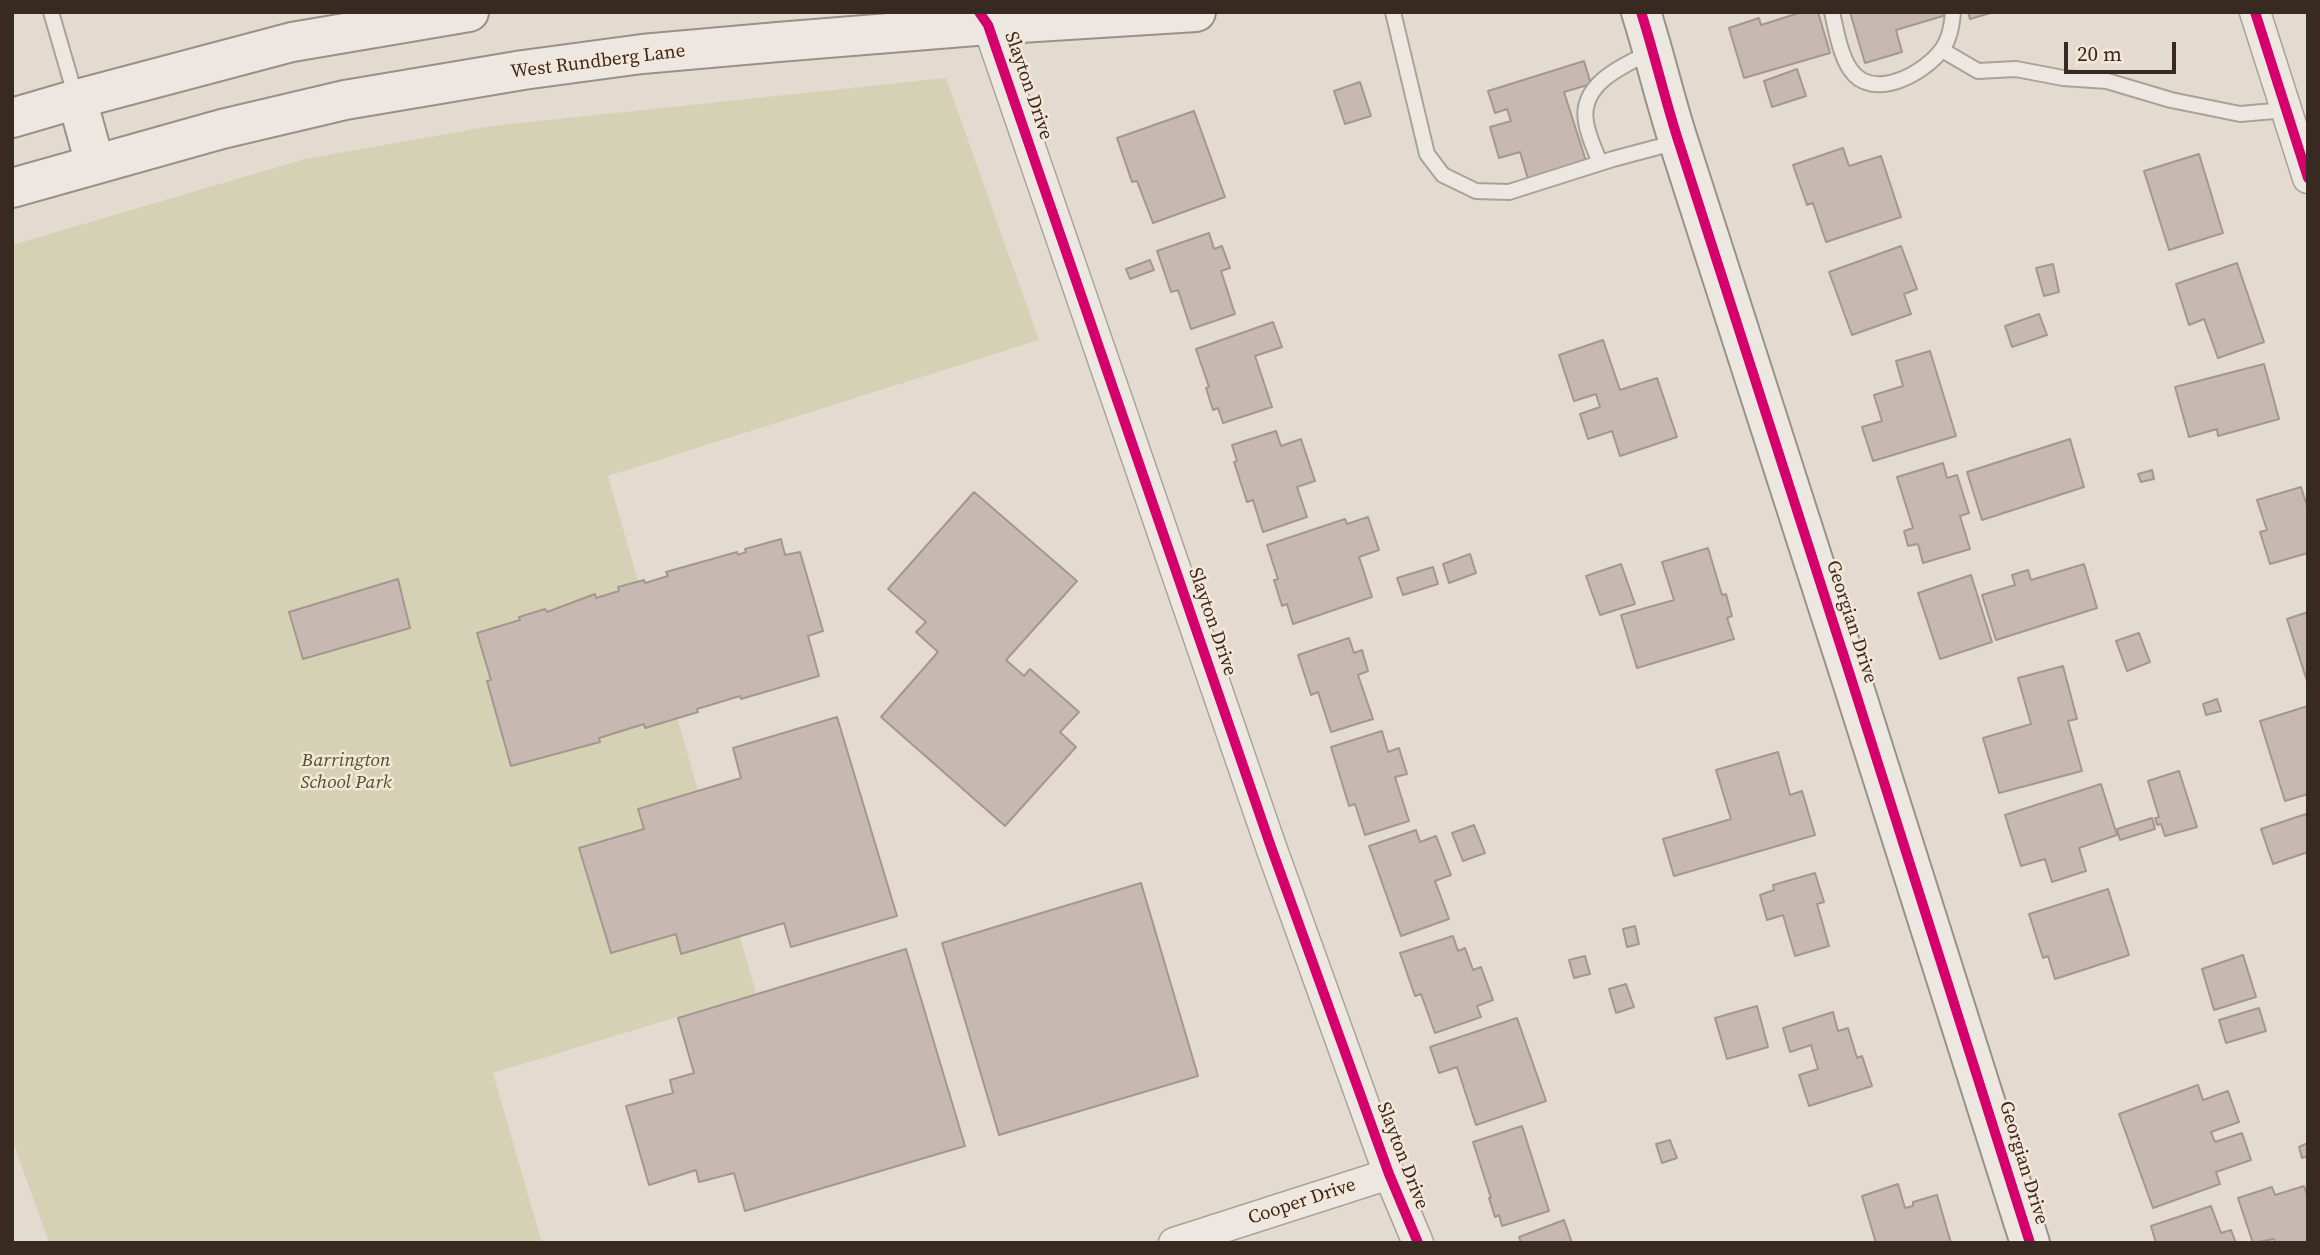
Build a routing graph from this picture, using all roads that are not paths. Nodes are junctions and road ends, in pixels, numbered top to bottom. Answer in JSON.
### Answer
{"nodes":[{"id":1,"x":51,"y":12,"type":"edge"},
{"id":2,"x":469,"y":12,"type":"edge"},
{"id":3,"x":1196,"y":12,"type":"edge"},
{"id":4,"x":1393,"y":12,"type":"edge"},
{"id":5,"x":1641,"y":12,"type":"edge"},
{"id":6,"x":1832,"y":12,"type":"edge"},
{"id":7,"x":1953,"y":12,"type":"edge"},
{"id":8,"x":2255,"y":12,"type":"edge"},
{"id":9,"x":984,"y":19,"type":"edge"},
{"id":10,"x":1942,"y":50,"type":"junction"},
{"id":11,"x":1653,"y":51,"type":"junction"},
{"id":12,"x":77,"y":99,"type":"junction"},
{"id":13,"x":2286,"y":110,"type":"junction"},
{"id":14,"x":12,"y":118,"type":"edge"},
{"id":15,"x":1678,"y":141,"type":"junction"},
{"id":16,"x":1600,"y":163,"type":"junction"},
{"id":17,"x":95,"y":164,"type":"junction"},
{"id":18,"x":2308,"y":177,"type":"edge"},
{"id":19,"x":12,"y":188,"type":"edge"},
{"id":20,"x":1389,"y":1174,"type":"junction"},
{"id":21,"x":1174,"y":1243,"type":"edge"},
{"id":22,"x":1418,"y":1243,"type":"edge"},
{"id":23,"x":2030,"y":1243,"type":"edge"}],
"edges":[{"from":1,"to":12,"type":"lane"},
{"from":2,"to":12,"type":"main road"},
{"from":3,"to":9,"type":"main road","name":"West Rundberg Lane"},
{"from":4,"to":16,"type":"lane"},
{"from":5,"to":11,"type":"main road","name":"Georgian Drive"},
{"from":6,"to":10,"type":"lane"},
{"from":7,"to":10,"type":"lane"},
{"from":8,"to":13,"type":"street"},
{"from":9,"to":17,"type":"main road","name":"West Rundberg Lane"},
{"from":9,"to":20,"type":"street","name":"Slayton Drive"},
{"from":10,"to":13,"type":"lane"},
{"from":11,"to":15,"type":"main road","name":"Georgian Drive"},
{"from":11,"to":16,"type":"lane"},
{"from":12,"to":14,"type":"main road"},
{"from":12,"to":17,"type":"main road"},
{"from":13,"to":18,"type":"street"},
{"from":15,"to":16,"type":"lane"},
{"from":15,"to":23,"type":"main road","name":"Georgian Drive"},
{"from":17,"to":19,"type":"main road","name":"West Rundberg Lane"},
{"from":20,"to":21,"type":"street","name":"Cooper Drive"},
{"from":20,"to":22,"type":"street","name":"Slayton Drive"}]}
